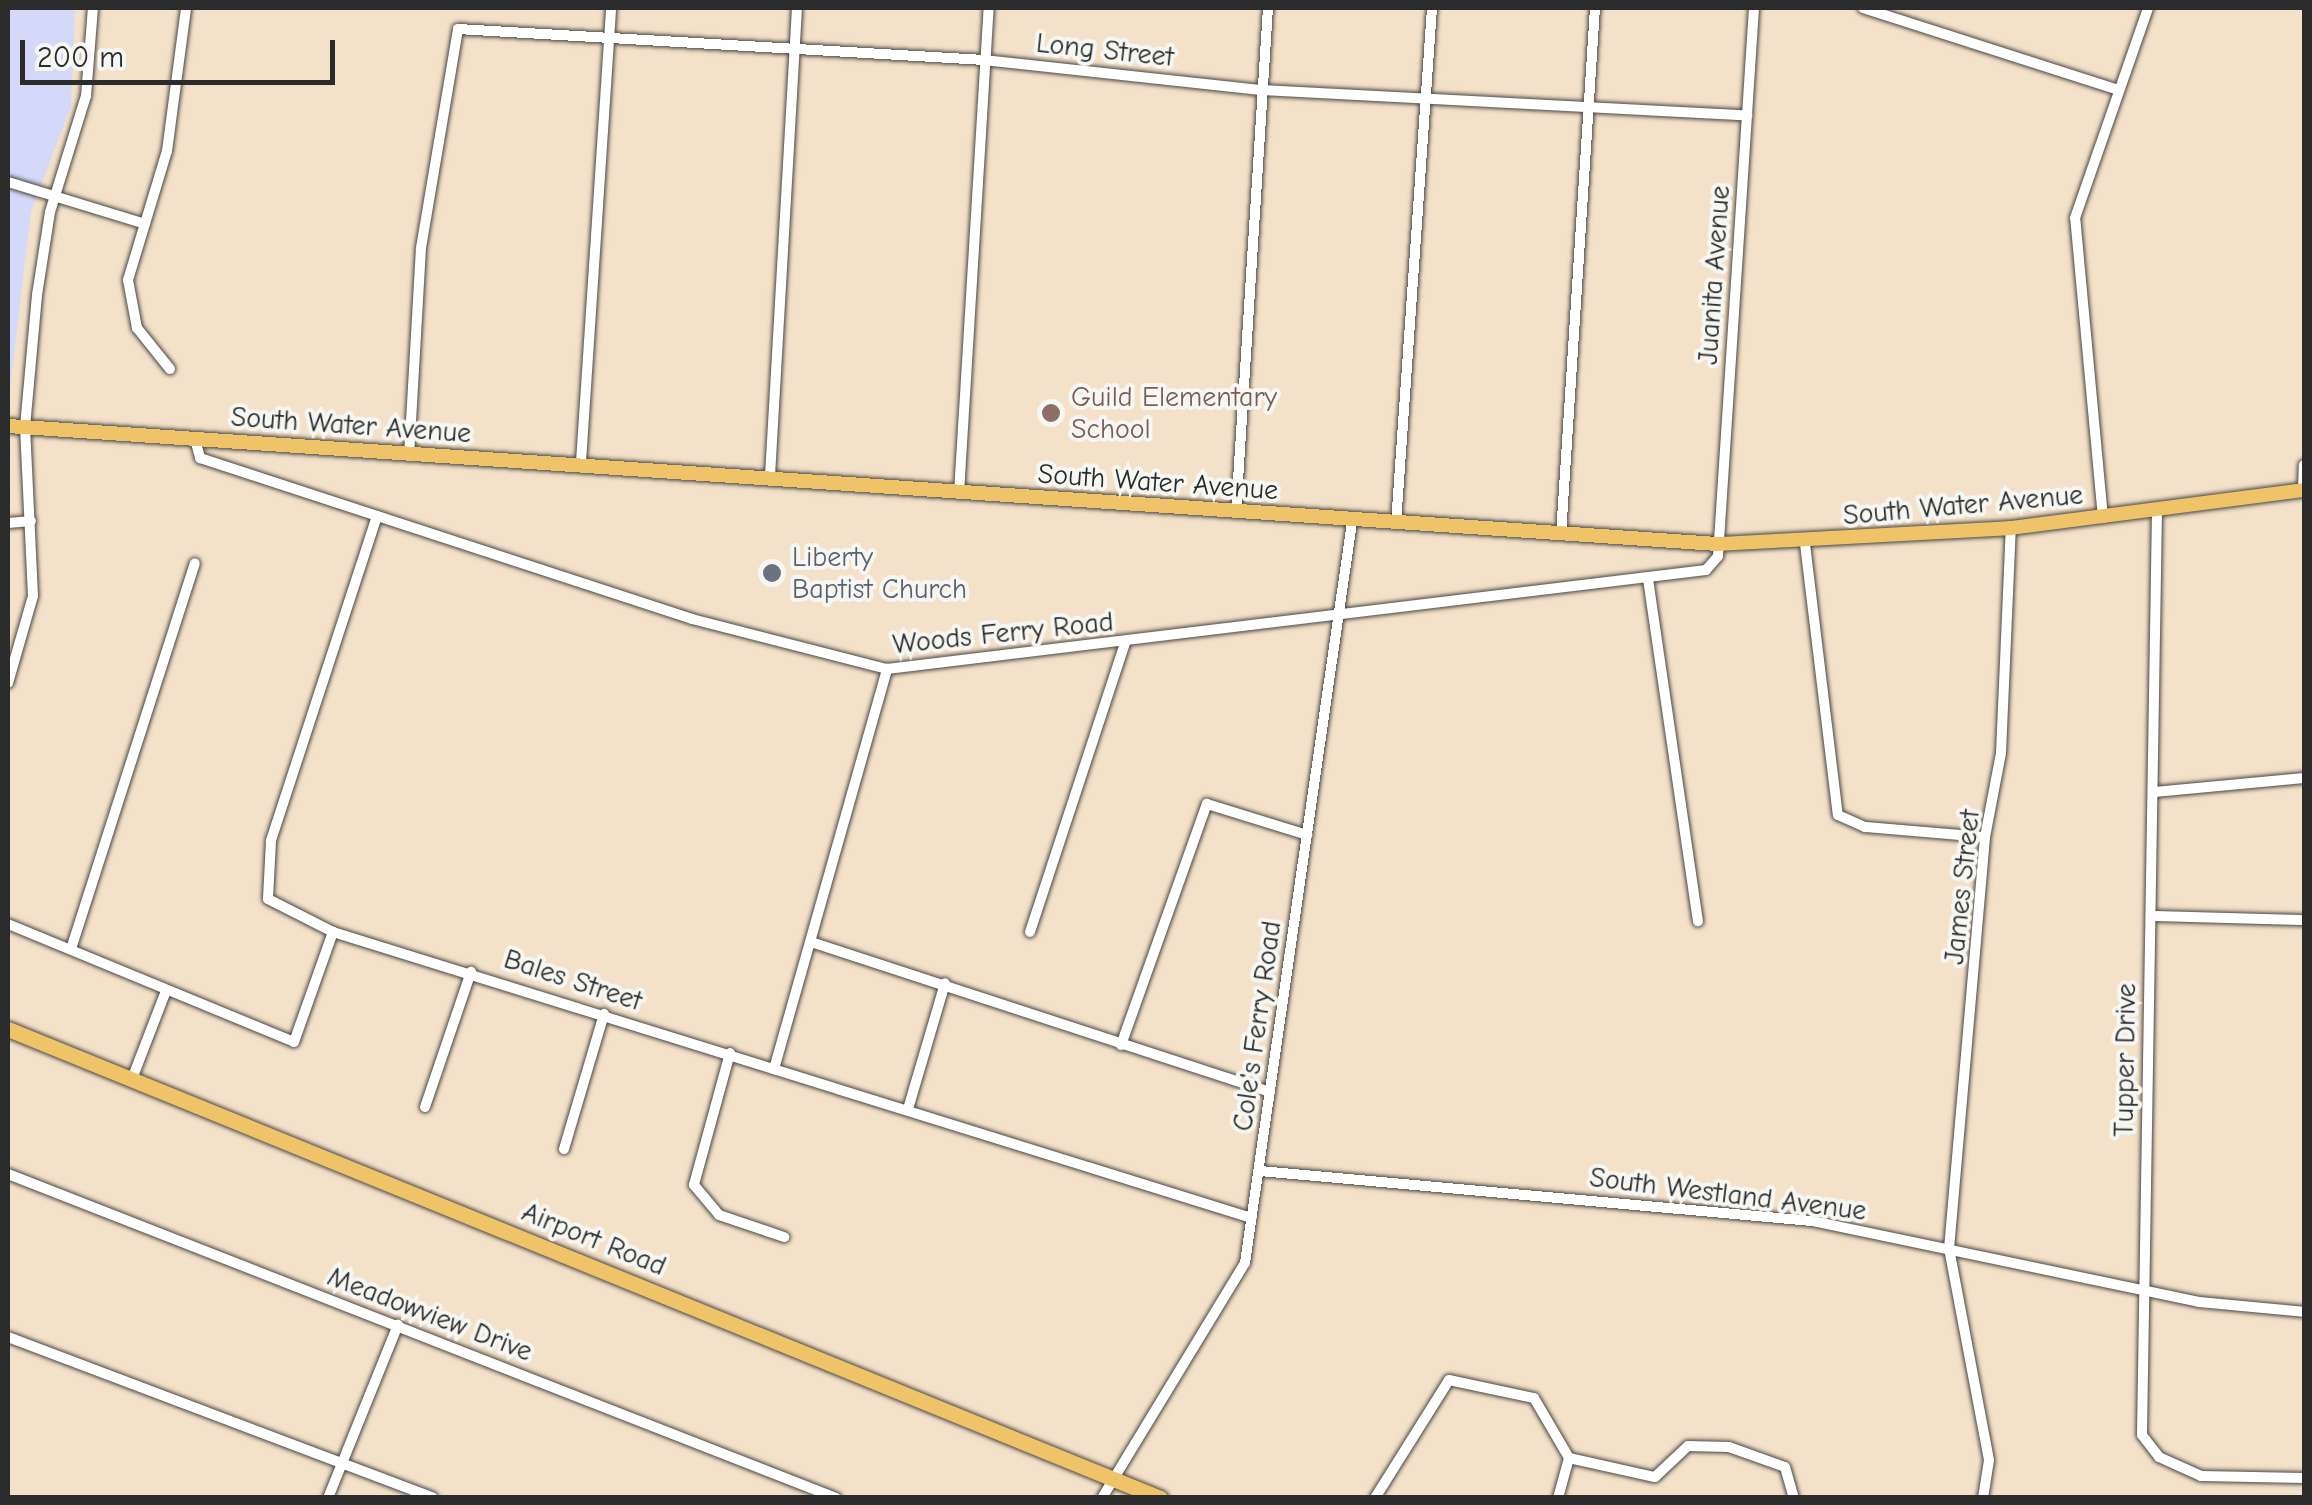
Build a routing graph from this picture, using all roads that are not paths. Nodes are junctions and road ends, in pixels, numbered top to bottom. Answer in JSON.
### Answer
{"nodes":[{"id":1,"x":94,"y":8,"type":"edge"},
{"id":2,"x":186,"y":8,"type":"edge"},
{"id":3,"x":611,"y":8,"type":"edge"},
{"id":4,"x":797,"y":8,"type":"edge"},
{"id":5,"x":989,"y":8,"type":"edge"},
{"id":6,"x":1268,"y":8,"type":"edge"},
{"id":7,"x":1432,"y":8,"type":"edge"},
{"id":8,"x":1595,"y":8,"type":"edge"},
{"id":9,"x":1754,"y":8,"type":"edge"},
{"id":10,"x":1864,"y":8,"type":"edge"},
{"id":11,"x":2148,"y":8,"type":"edge"},
{"id":12,"x":610,"y":39,"type":"junction"},
{"id":13,"x":794,"y":54,"type":"junction"},
{"id":14,"x":984,"y":60,"type":"junction"},
{"id":15,"x":2115,"y":88,"type":"junction"},
{"id":16,"x":1262,"y":90,"type":"junction"},
{"id":17,"x":1425,"y":100,"type":"junction"},
{"id":18,"x":1588,"y":104,"type":"junction"},
{"id":19,"x":1747,"y":116,"type":"junction"},
{"id":20,"x":8,"y":182,"type":"edge"},
{"id":21,"x":54,"y":196,"type":"junction"},
{"id":22,"x":145,"y":224,"type":"junction"},
{"id":23,"x":170,"y":369,"type":"dead end"},
{"id":24,"x":8,"y":426,"type":"edge"},
{"id":25,"x":25,"y":428,"type":"junction"},
{"id":26,"x":195,"y":439,"type":"junction"},
{"id":27,"x":409,"y":457,"type":"junction"},
{"id":28,"x":582,"y":462,"type":"junction"},
{"id":29,"x":2304,"y":465,"type":"edge"},
{"id":30,"x":770,"y":476,"type":"junction"},
{"id":31,"x":2304,"y":490,"type":"edge"},
{"id":32,"x":960,"y":494,"type":"junction"},
{"id":33,"x":2157,"y":510,"type":"junction"},
{"id":34,"x":1236,"y":512,"type":"junction"},
{"id":35,"x":377,"y":516,"type":"junction"},
{"id":36,"x":2103,"y":518,"type":"junction"},
{"id":37,"x":31,"y":521,"type":"junction"},
{"id":38,"x":1352,"y":522,"type":"junction"},
{"id":39,"x":8,"y":523,"type":"edge"},
{"id":40,"x":1396,"y":524,"type":"junction"},
{"id":41,"x":2010,"y":528,"type":"junction"},
{"id":42,"x":1560,"y":535,"type":"junction"},
{"id":43,"x":1719,"y":544,"type":"junction"},
{"id":44,"x":1805,"y":544,"type":"junction"},
{"id":45,"x":195,"y":564,"type":"dead end"},
{"id":46,"x":1648,"y":578,"type":"junction"},
{"id":47,"x":1337,"y":618,"type":"junction"},
{"id":48,"x":1125,"y":643,"type":"junction"},
{"id":49,"x":886,"y":669,"type":"junction"},
{"id":50,"x":8,"y":683,"type":"edge"},
{"id":51,"x":2304,"y":778,"type":"edge"},
{"id":52,"x":2154,"y":792,"type":"junction"},
{"id":53,"x":1307,"y":835,"type":"junction"},
{"id":54,"x":1985,"y":837,"type":"junction"},
{"id":55,"x":2151,"y":916,"type":"junction"},
{"id":56,"x":2304,"y":920,"type":"edge"},
{"id":57,"x":1698,"y":921,"type":"dead end"},
{"id":58,"x":8,"y":924,"type":"edge"},
{"id":59,"x":333,"y":932,"type":"junction"},
{"id":60,"x":1030,"y":932,"type":"dead end"},
{"id":61,"x":812,"y":942,"type":"junction"},
{"id":62,"x":71,"y":949,"type":"junction"},
{"id":63,"x":471,"y":972,"type":"junction"},
{"id":64,"x":945,"y":983,"type":"junction"},
{"id":65,"x":166,"y":990,"type":"junction"},
{"id":66,"x":604,"y":1014,"type":"junction"},
{"id":67,"x":8,"y":1029,"type":"edge"},
{"id":68,"x":1121,"y":1044,"type":"junction"},
{"id":69,"x":730,"y":1053,"type":"junction"},
{"id":70,"x":774,"y":1069,"type":"junction"},
{"id":71,"x":132,"y":1079,"type":"junction"},
{"id":72,"x":1270,"y":1092,"type":"junction"},
{"id":73,"x":425,"y":1107,"type":"dead end"},
{"id":74,"x":908,"y":1109,"type":"junction"},
{"id":75,"x":564,"y":1149,"type":"dead end"},
{"id":76,"x":1260,"y":1172,"type":"junction"},
{"id":77,"x":8,"y":1174,"type":"edge"},
{"id":78,"x":1252,"y":1218,"type":"junction"},
{"id":79,"x":784,"y":1237,"type":"dead end"},
{"id":80,"x":1949,"y":1249,"type":"junction"},
{"id":81,"x":2142,"y":1292,"type":"junction"},
{"id":82,"x":2304,"y":1312,"type":"edge"},
{"id":83,"x":398,"y":1325,"type":"junction"},
{"id":84,"x":8,"y":1337,"type":"edge"},
{"id":85,"x":1569,"y":1458,"type":"junction"},
{"id":86,"x":341,"y":1462,"type":"junction"},
{"id":87,"x":1115,"y":1478,"type":"junction"},
{"id":88,"x":2304,"y":1478,"type":"edge"},
{"id":89,"x":328,"y":1498,"type":"edge"},
{"id":90,"x":433,"y":1498,"type":"edge"},
{"id":91,"x":836,"y":1498,"type":"edge"},
{"id":92,"x":1102,"y":1498,"type":"edge"},
{"id":93,"x":1160,"y":1498,"type":"edge"},
{"id":94,"x":1375,"y":1498,"type":"edge"},
{"id":95,"x":1558,"y":1498,"type":"edge"},
{"id":96,"x":1794,"y":1498,"type":"edge"},
{"id":97,"x":1983,"y":1498,"type":"edge"}],
"edges":[{"from":1,"to":21,"type":"street"},
{"from":2,"to":22,"type":"street"},
{"from":3,"to":12,"type":"street"},
{"from":4,"to":13,"type":"street"},
{"from":5,"to":14,"type":"street"},
{"from":6,"to":16,"type":"street"},
{"from":7,"to":17,"type":"street"},
{"from":8,"to":18,"type":"street"},
{"from":9,"to":19,"type":"street","name":"Juanita Avenue"},
{"from":10,"to":15,"type":"street"},
{"from":11,"to":15,"type":"street"},
{"from":12,"to":13,"type":"street","name":"Long Street"},
{"from":12,"to":27,"type":"street","name":"Long Street"},
{"from":12,"to":28,"type":"street"},
{"from":13,"to":14,"type":"street","name":"Long Street"},
{"from":13,"to":30,"type":"street"},
{"from":14,"to":16,"type":"street","name":"Long Street"},
{"from":14,"to":32,"type":"street"},
{"from":15,"to":36,"type":"street"},
{"from":16,"to":17,"type":"street","name":"Long Street"},
{"from":16,"to":34,"type":"street"},
{"from":17,"to":18,"type":"street","name":"Long Street"},
{"from":17,"to":40,"type":"street"},
{"from":18,"to":19,"type":"street","name":"Long Street"},
{"from":18,"to":42,"type":"street"},
{"from":19,"to":43,"type":"street","name":"Juanita Avenue"},
{"from":20,"to":21,"type":"street"},
{"from":21,"to":22,"type":"street"},
{"from":21,"to":25,"type":"street"},
{"from":22,"to":23,"type":"street"},
{"from":24,"to":25,"type":"main road","name":"South Water Avenue"},
{"from":25,"to":26,"type":"main road","name":"South Water Avenue"},
{"from":25,"to":37,"type":"street"},
{"from":26,"to":27,"type":"main road","name":"South Water Avenue"},
{"from":26,"to":35,"type":"street","name":"Woods Ferry Road"},
{"from":27,"to":28,"type":"main road","name":"South Water Avenue"},
{"from":28,"to":30,"type":"main road","name":"South Water Avenue"},
{"from":29,"to":31,"type":"street"},
{"from":30,"to":32,"type":"main road","name":"South Water Avenue"},
{"from":31,"to":33,"type":"main road","name":"South Water Avenue"},
{"from":32,"to":34,"type":"main road","name":"South Water Avenue"},
{"from":33,"to":36,"type":"main road","name":"South Water Avenue"},
{"from":33,"to":52,"type":"street","name":"Tupper Drive"},
{"from":34,"to":38,"type":"main road","name":"South Water Avenue"},
{"from":35,"to":49,"type":"street","name":"Woods Ferry Road"},
{"from":35,"to":59,"type":"street","name":"Bales Street"},
{"from":36,"to":41,"type":"main road","name":"South Water Avenue"},
{"from":37,"to":39,"type":"street"},
{"from":37,"to":50,"type":"street"},
{"from":38,"to":40,"type":"main road","name":"South Water Avenue"},
{"from":38,"to":47,"type":"street","name":"Cole's Ferry Road"},
{"from":40,"to":42,"type":"main road","name":"South Water Avenue"},
{"from":41,"to":44,"type":"main road","name":"South Water Avenue"},
{"from":41,"to":54,"type":"street","name":"James Street"},
{"from":42,"to":43,"type":"main road","name":"South Water Avenue"},
{"from":43,"to":44,"type":"main road","name":"South Water Avenue"},
{"from":43,"to":46,"type":"street","name":"Woods Ferry Road"},
{"from":44,"to":54,"type":"street"},
{"from":45,"to":62,"type":"street"},
{"from":46,"to":47,"type":"street","name":"Woods Ferry Road"},
{"from":46,"to":57,"type":"street"},
{"from":47,"to":48,"type":"street","name":"Woods Ferry Road"},
{"from":47,"to":53,"type":"street","name":"Cole's Ferry Road"},
{"from":48,"to":49,"type":"street","name":"Woods Ferry Road"},
{"from":48,"to":60,"type":"street"},
{"from":49,"to":61,"type":"street"},
{"from":51,"to":52,"type":"street"},
{"from":52,"to":55,"type":"street","name":"Tupper Drive"},
{"from":53,"to":68,"type":"street"},
{"from":53,"to":72,"type":"street","name":"Cole's Ferry Road"},
{"from":54,"to":80,"type":"street","name":"James Street"},
{"from":55,"to":56,"type":"street"},
{"from":55,"to":81,"type":"street","name":"Tupper Drive"},
{"from":58,"to":62,"type":"street"},
{"from":59,"to":63,"type":"street","name":"Bales Street"},
{"from":59,"to":65,"type":"street"},
{"from":61,"to":64,"type":"street"},
{"from":61,"to":70,"type":"street"},
{"from":62,"to":65,"type":"street"},
{"from":63,"to":66,"type":"street","name":"Bales Street"},
{"from":63,"to":73,"type":"street"},
{"from":64,"to":68,"type":"street"},
{"from":64,"to":74,"type":"street"},
{"from":65,"to":71,"type":"street"},
{"from":66,"to":69,"type":"street","name":"Bales Street"},
{"from":66,"to":75,"type":"street"},
{"from":67,"to":71,"type":"highway","name":"Airport Road"},
{"from":68,"to":72,"type":"street"},
{"from":69,"to":70,"type":"street","name":"Bales Street"},
{"from":69,"to":79,"type":"street"},
{"from":70,"to":74,"type":"street","name":"Bales Street"},
{"from":71,"to":87,"type":"highway","name":"Airport Road"},
{"from":72,"to":76,"type":"street","name":"Cole's Ferry Road"},
{"from":74,"to":78,"type":"street","name":"Bales Street"},
{"from":76,"to":78,"type":"street","name":"Cole's Ferry Road"},
{"from":76,"to":80,"type":"street","name":"South Westland Avenue"},
{"from":77,"to":83,"type":"street","name":"Meadowview Drive"},
{"from":78,"to":87,"type":"street","name":"Cole's Ferry Road"},
{"from":80,"to":81,"type":"street","name":"South Westland Avenue"},
{"from":80,"to":97,"type":"street","name":"James Street"},
{"from":81,"to":82,"type":"street","name":"South Westland Avenue"},
{"from":81,"to":88,"type":"street","name":"Tupper Drive"},
{"from":83,"to":86,"type":"street"},
{"from":83,"to":91,"type":"street","name":"Meadowview Drive"},
{"from":84,"to":86,"type":"street"},
{"from":85,"to":94,"type":"street"},
{"from":85,"to":95,"type":"street"},
{"from":85,"to":96,"type":"street"},
{"from":86,"to":89,"type":"street"},
{"from":86,"to":90,"type":"street"},
{"from":87,"to":92,"type":"street","name":"Cole's Ferry Road"},
{"from":87,"to":93,"type":"highway","name":"Airport Road"}]}
